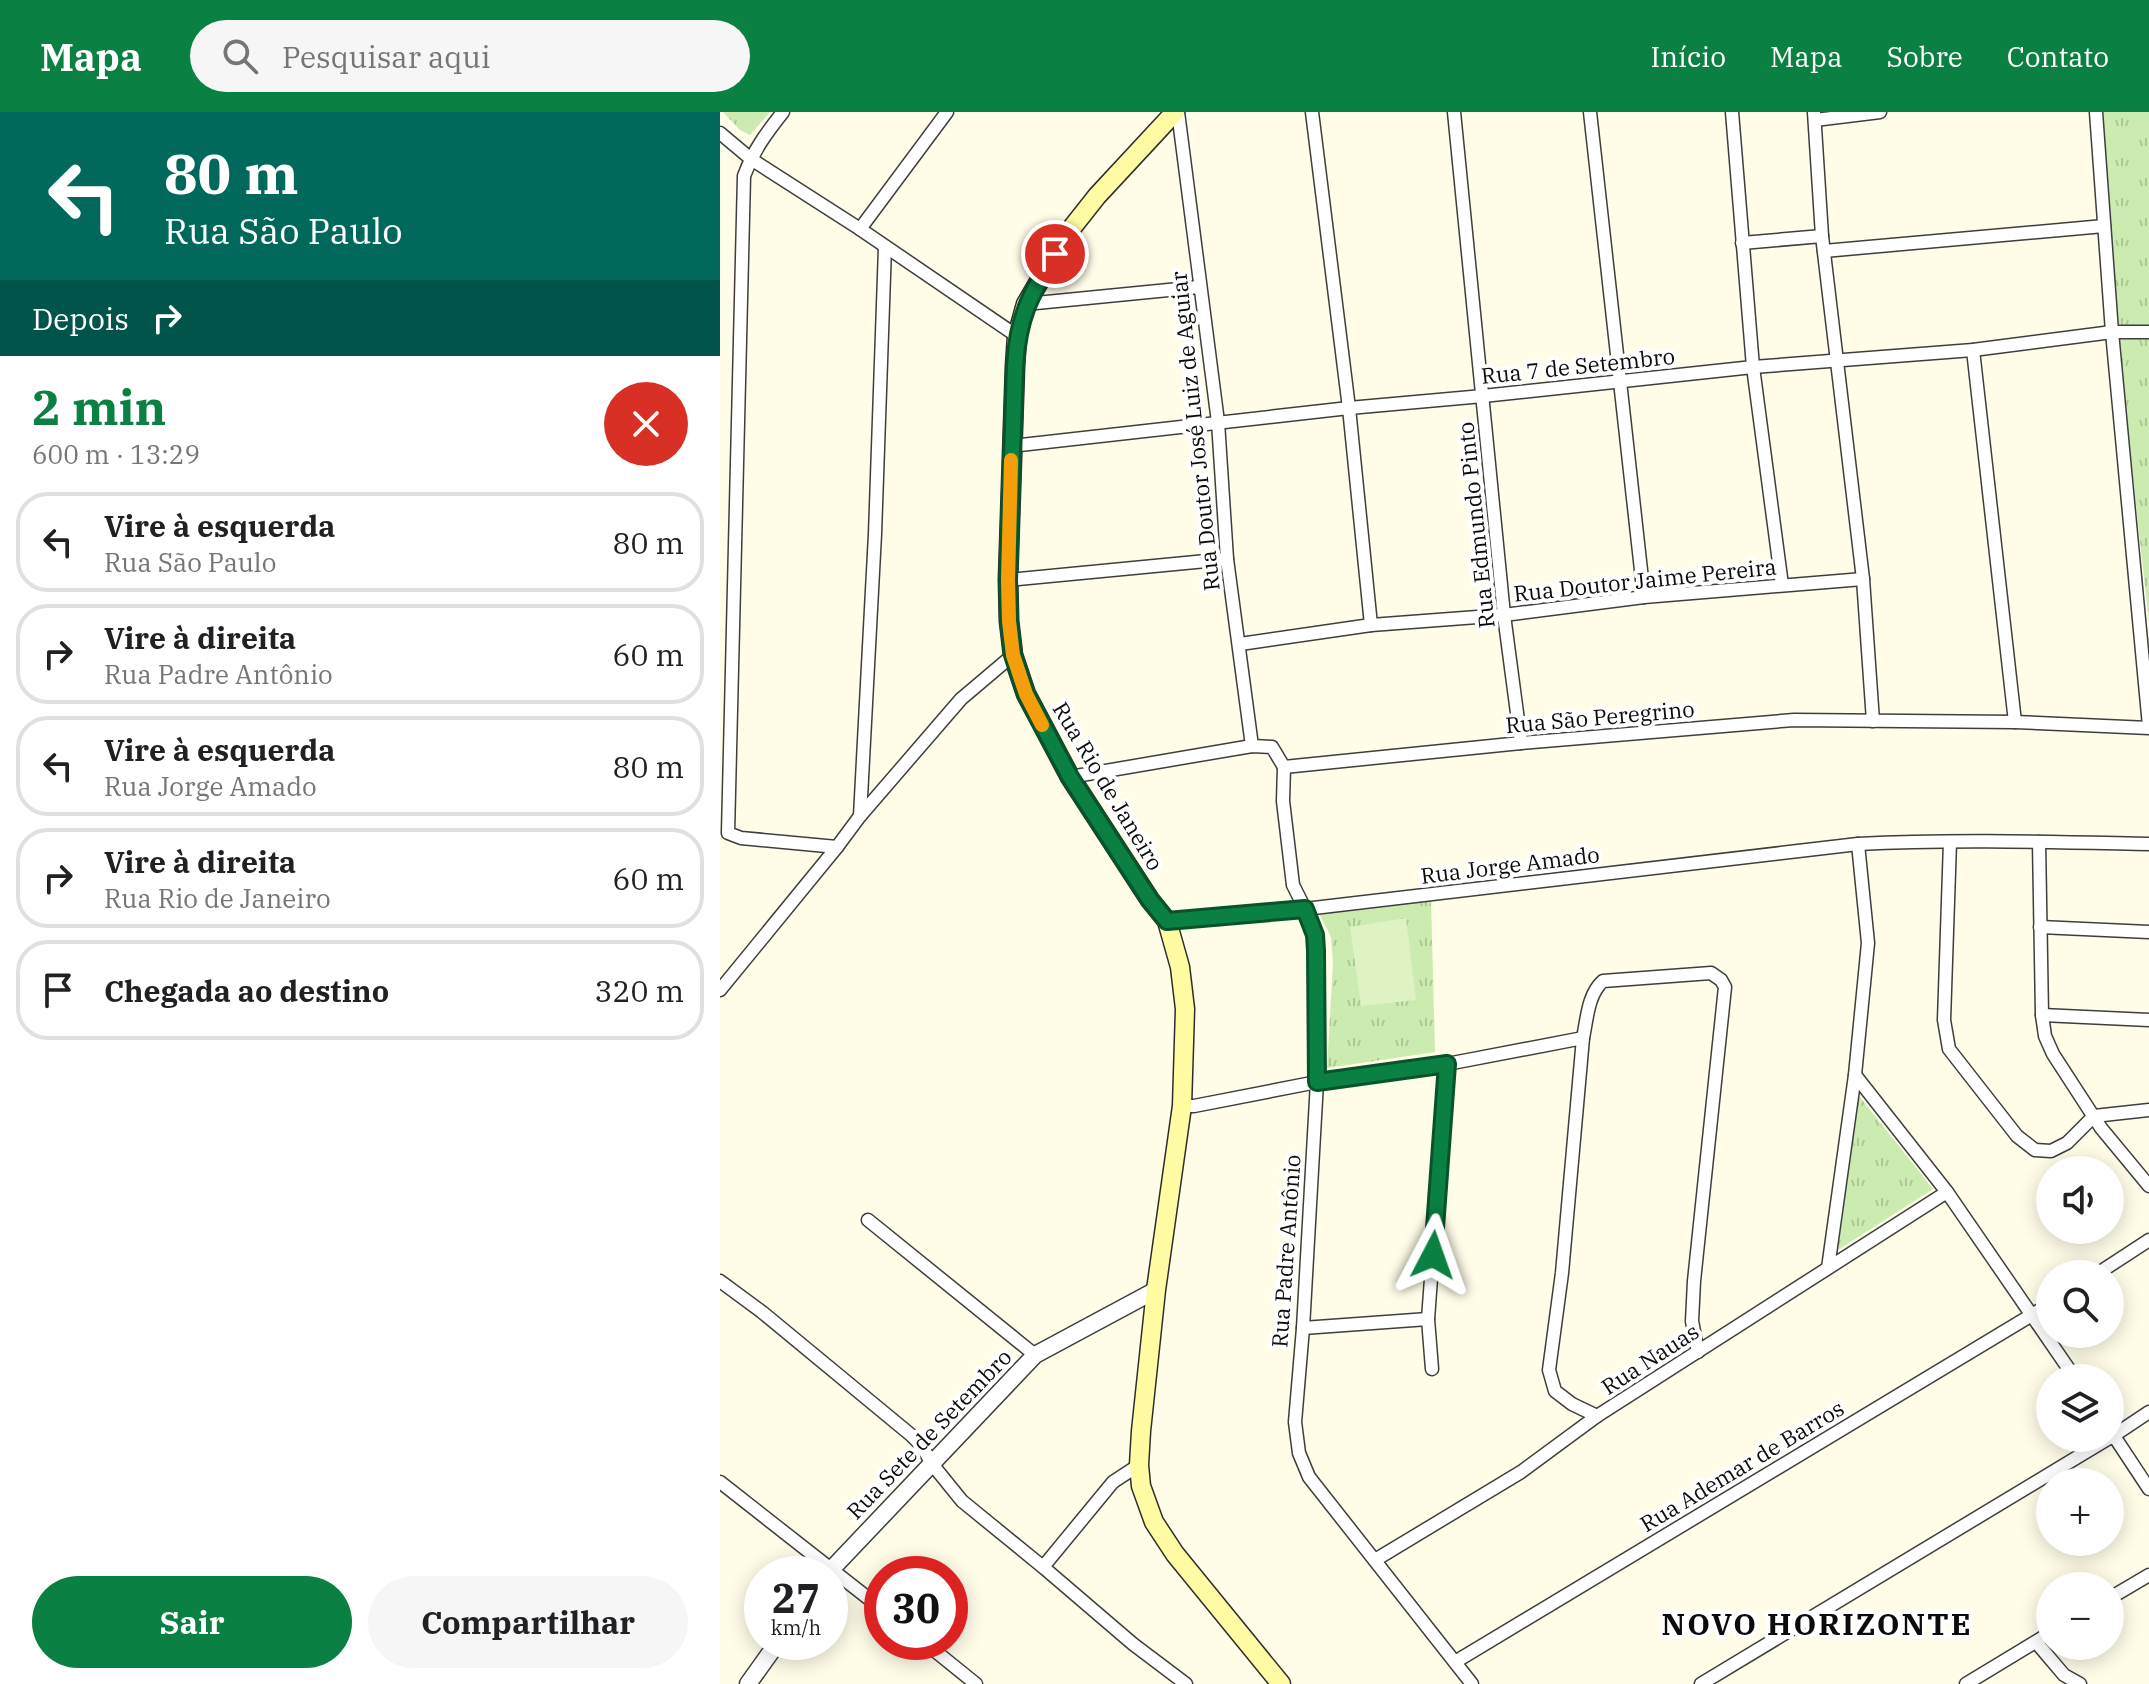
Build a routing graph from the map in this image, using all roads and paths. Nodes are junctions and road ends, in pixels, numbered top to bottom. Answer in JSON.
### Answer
{"nodes":[{"id":1,"x":783,"y":112,"type":"edge"},
{"id":2,"x":947,"y":112,"type":"edge"},
{"id":3,"x":1177,"y":112,"type":"edge"},
{"id":4,"x":1312,"y":112,"type":"edge"},
{"id":5,"x":1454,"y":112,"type":"edge"},
{"id":6,"x":1590,"y":112,"type":"edge"},
{"id":7,"x":1732,"y":112,"type":"edge"},
{"id":8,"x":1880,"y":112,"type":"edge"},
{"id":9,"x":2096,"y":112,"type":"edge"},
{"id":10,"x":1815,"y":116,"type":"edge"},
{"id":11,"x":720,"y":133,"type":"edge"},
{"id":12,"x":751,"y":159,"type":"junction"},
{"id":13,"x":2104,"y":226,"type":"junction"},
{"id":14,"x":860,"y":229,"type":"junction"},
{"id":15,"x":1822,"y":236,"type":"junction"},
{"id":16,"x":1742,"y":243,"type":"junction"},
{"id":17,"x":885,"y":247,"type":"junction"},
{"id":18,"x":1824,"y":251,"type":"junction"},
{"id":19,"x":1199,"y":287,"type":"junction"},
{"id":20,"x":1026,"y":304,"type":"junction"},
{"id":21,"x":2112,"y":332,"type":"junction"},
{"id":22,"x":2144,"y":332,"type":"edge"},
{"id":23,"x":1017,"y":336,"type":"junction"},
{"id":24,"x":1973,"y":350,"type":"junction"},
{"id":25,"x":1837,"y":360,"type":"junction"},
{"id":26,"x":1753,"y":367,"type":"junction"},
{"id":27,"x":1619,"y":381,"type":"junction"},
{"id":28,"x":1483,"y":396,"type":"junction"},
{"id":29,"x":1349,"y":408,"type":"junction"},
{"id":30,"x":1218,"y":422,"type":"junction"},
{"id":31,"x":1012,"y":446,"type":"junction"},
{"id":32,"x":1227,"y":559,"type":"junction"},
{"id":33,"x":1863,"y":579,"type":"junction"},
{"id":34,"x":1008,"y":580,"type":"junction"},
{"id":35,"x":1782,"y":585,"type":"junction"},
{"id":36,"x":1644,"y":597,"type":"junction"},
{"id":37,"x":1504,"y":615,"type":"junction"},
{"id":38,"x":1371,"y":625,"type":"junction"},
{"id":39,"x":1240,"y":644,"type":"junction"},
{"id":40,"x":1013,"y":655,"type":"junction"},
{"id":41,"x":1873,"y":721,"type":"junction"},
{"id":42,"x":2015,"y":722,"type":"junction"},
{"id":43,"x":2149,"y":727,"type":"edge"},
{"id":44,"x":1521,"y":743,"type":"junction"},
{"id":45,"x":1252,"y":746,"type":"junction"},
{"id":46,"x":1284,"y":767,"type":"junction"},
{"id":47,"x":1070,"y":777,"type":"junction"},
{"id":48,"x":860,"y":816,"type":"junction"},
{"id":49,"x":1950,"y":842,"type":"junction"},
{"id":50,"x":2039,"y":842,"type":"junction"},
{"id":51,"x":1858,"y":844,"type":"junction"},
{"id":52,"x":2149,"y":844,"type":"edge"},
{"id":53,"x":837,"y":847,"type":"junction"},
{"id":54,"x":1305,"y":909,"type":"junction"},
{"id":55,"x":1167,"y":921,"type":"junction"},
{"id":56,"x":2040,"y":927,"type":"junction"},
{"id":57,"x":2149,"y":932,"type":"edge"},
{"id":58,"x":720,"y":990,"type":"edge"},
{"id":59,"x":2042,"y":1015,"type":"junction"},
{"id":60,"x":2149,"y":1020,"type":"edge"},
{"id":61,"x":1583,"y":1038,"type":"junction"},
{"id":62,"x":1447,"y":1064,"type":"junction"},
{"id":63,"x":1855,"y":1075,"type":"junction"},
{"id":64,"x":1317,"y":1082,"type":"junction"},
{"id":65,"x":1182,"y":1106,"type":"junction"},
{"id":66,"x":2149,"y":1110,"type":"edge"},
{"id":67,"x":2094,"y":1116,"type":"junction"},
{"id":68,"x":2149,"y":1186,"type":"edge"},
{"id":69,"x":1947,"y":1192,"type":"junction"},
{"id":70,"x":868,"y":1220,"type":"dead end"},
{"id":71,"x":2149,"y":1240,"type":"edge"},
{"id":72,"x":2118,"y":1260,"type":"edge"},
{"id":73,"x":1828,"y":1268,"type":"junction"},
{"id":74,"x":720,"y":1281,"type":"edge"},
{"id":75,"x":1156,"y":1290,"type":"junction"},
{"id":76,"x":2036,"y":1313,"type":"edge"},
{"id":77,"x":2032,"y":1316,"type":"junction"},
{"id":78,"x":1428,"y":1319,"type":"junction"},
{"id":79,"x":1303,"y":1328,"type":"junction"},
{"id":80,"x":1698,"y":1352,"type":"junction"},
{"id":81,"x":1035,"y":1355,"type":"junction"},
{"id":82,"x":2065,"y":1364,"type":"edge"},
{"id":83,"x":1432,"y":1369,"type":"dead end"},
{"id":84,"x":2149,"y":1412,"type":"edge"},
{"id":85,"x":1597,"y":1416,"type":"junction"},
{"id":86,"x":2124,"y":1427,"type":"edge"},
{"id":87,"x":2083,"y":1452,"type":"edge"},
{"id":88,"x":2123,"y":1452,"type":"edge"},
{"id":89,"x":932,"y":1464,"type":"junction"},
{"id":90,"x":1139,"y":1465,"type":"junction"},
{"id":91,"x":720,"y":1482,"type":"edge"},
{"id":92,"x":2149,"y":1489,"type":"edge"},
{"id":93,"x":811,"y":1556,"type":"edge"},
{"id":94,"x":843,"y":1556,"type":"edge"},
{"id":95,"x":1375,"y":1560,"type":"junction"},
{"id":96,"x":1043,"y":1567,"type":"junction"},
{"id":97,"x":2149,"y":1575,"type":"edge"},
{"id":98,"x":2124,"y":1590,"type":"edge"},
{"id":99,"x":2036,"y":1642,"type":"edge"},
{"id":100,"x":766,"y":1660,"type":"edge"},
{"id":101,"x":946,"y":1660,"type":"edge"},
{"id":102,"x":2051,"y":1660,"type":"edge"},
{"id":103,"x":1455,"y":1662,"type":"junction"},
{"id":104,"x":750,"y":1683,"type":"edge"},
{"id":105,"x":976,"y":1684,"type":"edge"},
{"id":106,"x":1186,"y":1684,"type":"edge"},
{"id":107,"x":1281,"y":1684,"type":"edge"},
{"id":108,"x":1472,"y":1684,"type":"edge"},
{"id":109,"x":1701,"y":1684,"type":"edge"},
{"id":110,"x":1966,"y":1684,"type":"edge"},
{"id":111,"x":2080,"y":1684,"type":"edge"}],
"edges":[{"from":1,"to":12,"type":"street"},
{"from":2,"to":14,"type":"street"},
{"from":3,"to":19,"type":"street","name":"Rua Doutor José Luiz de Aguiar"},
{"from":3,"to":20,"type":"main road","name":"Rua Rio de Janeiro"},
{"from":4,"to":29,"type":"street"},
{"from":5,"to":28,"type":"street","name":"Rua Edmundo Pinto"},
{"from":6,"to":27,"type":"street"},
{"from":7,"to":16,"type":"street"},
{"from":8,"to":10,"type":"street"},
{"from":9,"to":13,"type":"street"},
{"from":10,"to":15,"type":"street"},
{"from":11,"to":12,"type":"street"},
{"from":12,"to":14,"type":"street"},
{"from":12,"to":53,"type":"street"},
{"from":13,"to":18,"type":"street"},
{"from":13,"to":21,"type":"street"},
{"from":14,"to":17,"type":"street"},
{"from":15,"to":16,"type":"street"},
{"from":15,"to":18,"type":"street"},
{"from":16,"to":26,"type":"street"},
{"from":17,"to":23,"type":"street"},
{"from":17,"to":48,"type":"street"},
{"from":18,"to":25,"type":"street"},
{"from":19,"to":20,"type":"street"},
{"from":19,"to":30,"type":"street","name":"Rua Doutor José Luiz de Aguiar"},
{"from":20,"to":23,"type":"main road","name":"Rua Rio de Janeiro"},
{"from":21,"to":22,"type":"street","name":"Rua 7 de Setembro"},
{"from":21,"to":24,"type":"street","name":"Rua 7 de Setembro"},
{"from":21,"to":43,"type":"street"},
{"from":23,"to":31,"type":"main road","name":"Rua Rio de Janeiro"},
{"from":24,"to":25,"type":"street","name":"Rua 7 de Setembro"},
{"from":24,"to":42,"type":"street"},
{"from":25,"to":26,"type":"street","name":"Rua 7 de Setembro"},
{"from":25,"to":33,"type":"street"},
{"from":26,"to":27,"type":"street","name":"Rua 7 de Setembro"},
{"from":26,"to":35,"type":"street"},
{"from":27,"to":28,"type":"street","name":"Rua 7 de Setembro"},
{"from":27,"to":36,"type":"street"},
{"from":28,"to":29,"type":"street","name":"Rua 7 de Setembro"},
{"from":28,"to":37,"type":"street","name":"Rua Edmundo Pinto"},
{"from":29,"to":30,"type":"street","name":"Rua 7 de Setembro"},
{"from":29,"to":38,"type":"street"},
{"from":30,"to":31,"type":"street","name":"Rua 7 de Setembro"},
{"from":30,"to":32,"type":"street","name":"Rua Doutor José Luiz de Aguiar"},
{"from":31,"to":34,"type":"main road","name":"Rua Rio de Janeiro"},
{"from":32,"to":34,"type":"street"},
{"from":32,"to":39,"type":"street","name":"Rua Doutor José Luiz de Aguiar"},
{"from":33,"to":35,"type":"street","name":"Rua Doutor Jaime Pereira"},
{"from":33,"to":41,"type":"street"},
{"from":34,"to":40,"type":"main road","name":"Rua Rio de Janeiro"},
{"from":35,"to":36,"type":"street","name":"Rua Doutor Jaime Pereira"},
{"from":36,"to":37,"type":"street","name":"Rua Doutor Jaime Pereira"},
{"from":37,"to":38,"type":"street","name":"Rua Doutor Jaime Pereira"},
{"from":37,"to":44,"type":"street","name":"Rua Edmundo Pinto"},
{"from":38,"to":39,"type":"street","name":"Rua Doutor Jaime Pereira"},
{"from":39,"to":45,"type":"street","name":"Rua Doutor José Luiz de Aguiar"},
{"from":40,"to":47,"type":"main road","name":"Rua Rio de Janeiro"},
{"from":40,"to":48,"type":"street"},
{"from":41,"to":42,"type":"street","name":"Rua São Peregrino"},
{"from":41,"to":44,"type":"street","name":"Rua São Peregrino"},
{"from":42,"to":43,"type":"street","name":"Rua São Peregrino"},
{"from":44,"to":46,"type":"street","name":"Rua São Peregrino"},
{"from":45,"to":46,"type":"street"},
{"from":45,"to":47,"type":"street"},
{"from":46,"to":54,"type":"street","name":"Rua Padre Antônio"},
{"from":47,"to":55,"type":"main road","name":"Rua Rio de Janeiro"},
{"from":48,"to":53,"type":"street"},
{"from":49,"to":50,"type":"street","name":"Rua Jorge Amado"},
{"from":49,"to":51,"type":"street","name":"Rua Jorge Amado"},
{"from":49,"to":67,"type":"street"},
{"from":50,"to":52,"type":"street","name":"Rua Jorge Amado"},
{"from":50,"to":56,"type":"street"},
{"from":51,"to":54,"type":"street","name":"Rua Jorge Amado"},
{"from":51,"to":63,"type":"street"},
{"from":53,"to":58,"type":"street"},
{"from":54,"to":55,"type":"street","name":"Rua Jorge Amado"},
{"from":54,"to":64,"type":"street","name":"Rua Padre Antônio"},
{"from":55,"to":65,"type":"main road","name":"Rua Rio de Janeiro"},
{"from":56,"to":57,"type":"street"},
{"from":56,"to":59,"type":"street"},
{"from":59,"to":60,"type":"street"},
{"from":59,"to":67,"type":"street"},
{"from":61,"to":62,"type":"street"},
{"from":61,"to":80,"type":"street"},
{"from":61,"to":85,"type":"street"},
{"from":62,"to":64,"type":"street"},
{"from":62,"to":78,"type":"street"},
{"from":63,"to":69,"type":"street"},
{"from":63,"to":73,"type":"street"},
{"from":64,"to":65,"type":"street"},
{"from":64,"to":79,"type":"street","name":"Rua Padre Antônio"},
{"from":65,"to":75,"type":"main road","name":"Rua Rio de Janeiro"},
{"from":66,"to":67,"type":"street"},
{"from":67,"to":68,"type":"street"},
{"from":69,"to":73,"type":"street","name":"Rua Nauas"},
{"from":69,"to":77,"type":"street"},
{"from":70,"to":81,"type":"street"},
{"from":71,"to":72,"type":"street"},
{"from":73,"to":80,"type":"street","name":"Rua Nauas"},
{"from":74,"to":89,"type":"street"},
{"from":75,"to":81,"type":"street","name":"Rua Sete de Setembro"},
{"from":75,"to":90,"type":"main road","name":"Rua Rio de Janeiro"},
{"from":76,"to":77,"type":"street","name":"Rua Ademar de Barros"},
{"from":77,"to":82,"type":"street"},
{"from":77,"to":103,"type":"street","name":"Rua Ademar de Barros"},
{"from":78,"to":79,"type":"street"},
{"from":78,"to":83,"type":"street"},
{"from":79,"to":95,"type":"street","name":"Rua Padre Antônio"},
{"from":80,"to":85,"type":"street","name":"Rua Nauas"},
{"from":81,"to":89,"type":"street","name":"Rua Sete de Setembro"},
{"from":84,"to":86,"type":"street"},
{"from":85,"to":95,"type":"street","name":"Rua Nauas"},
{"from":87,"to":109,"type":"street"},
{"from":88,"to":92,"type":"street"},
{"from":89,"to":94,"type":"street","name":"Rua Sete de Setembro"},
{"from":89,"to":96,"type":"street"},
{"from":90,"to":96,"type":"street"},
{"from":90,"to":107,"type":"main road","name":"Rua Rio de Janeiro"},
{"from":91,"to":93,"type":"street"},
{"from":95,"to":103,"type":"street","name":"Rua Padre Antônio"},
{"from":96,"to":106,"type":"street"},
{"from":97,"to":98,"type":"street"},
{"from":99,"to":110,"type":"street"},
{"from":100,"to":104,"type":"street"},
{"from":101,"to":105,"type":"street"},
{"from":102,"to":111,"type":"street"},
{"from":103,"to":108,"type":"street","name":"Rua Padre Antônio"}]}
